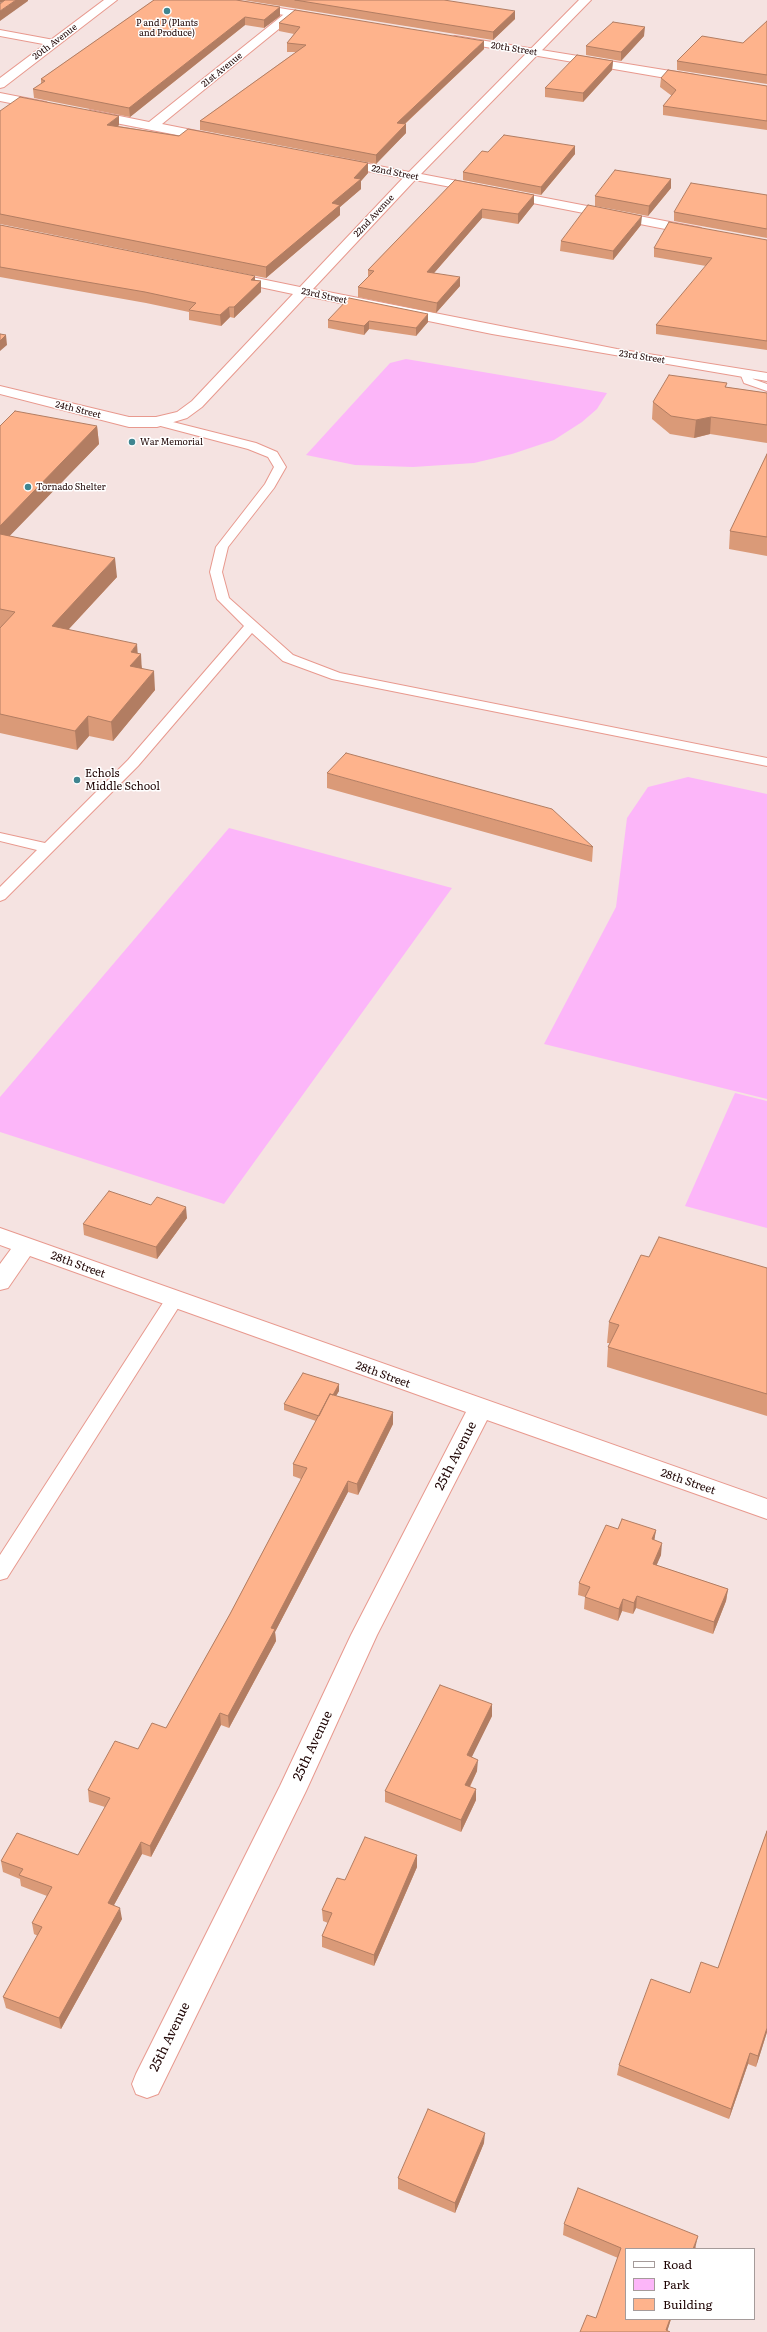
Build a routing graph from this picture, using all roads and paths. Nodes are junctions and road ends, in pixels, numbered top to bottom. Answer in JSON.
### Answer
{"nodes":[{"id":1,"x":111,"y":0,"type":"edge"},
{"id":2,"x":213,"y":0,"type":"edge"},
{"id":3,"x":585,"y":0,"type":"edge"},
{"id":4,"x":292,"y":14,"type":"junction"},
{"id":5,"x":331,"y":20,"type":"edge"},
{"id":6,"x":0,"y":34,"type":"edge"},
{"id":7,"x":446,"y":38,"type":"edge"},
{"id":8,"x":54,"y":43,"type":"junction"},
{"id":9,"x":535,"y":52,"type":"junction"},
{"id":10,"x":705,"y":80,"type":"edge"},
{"id":11,"x":0,"y":84,"type":"edge"},
{"id":12,"x":0,"y":97,"type":"edge"},
{"id":13,"x":61,"y":109,"type":"edge"},
{"id":14,"x":77,"y":112,"type":"edge"},
{"id":15,"x":152,"y":126,"type":"junction"},
{"id":16,"x":222,"y":140,"type":"edge"},
{"id":17,"x":324,"y":159,"type":"edge"},
{"id":18,"x":412,"y":176,"type":"junction"},
{"id":19,"x":709,"y":233,"type":"edge"},
{"id":20,"x":219,"y":274,"type":"edge"},
{"id":21,"x":304,"y":292,"type":"junction"},
{"id":22,"x":746,"y":374,"type":"junction"},
{"id":23,"x":767,"y":376,"type":"edge"},
{"id":24,"x":767,"y":388,"type":"edge"},
{"id":25,"x":0,"y":390,"type":"edge"},
{"id":26,"x":157,"y":422,"type":"junction"},
{"id":27,"x":251,"y":626,"type":"junction"},
{"id":28,"x":767,"y":762,"type":"edge"},
{"id":29,"x":0,"y":837,"type":"edge"},
{"id":30,"x":48,"y":848,"type":"junction"},
{"id":31,"x":0,"y":896,"type":"edge"},
{"id":32,"x":0,"y":1236,"type":"edge"},
{"id":33,"x":25,"y":1245,"type":"junction"},
{"id":34,"x":0,"y":1282,"type":"edge"},
{"id":35,"x":174,"y":1300,"type":"junction"},
{"id":36,"x":480,"y":1410,"type":"junction"},
{"id":37,"x":767,"y":1509,"type":"edge"},
{"id":38,"x":0,"y":1572,"type":"edge"},
{"id":39,"x":147,"y":2084,"type":"dead end"}],
"edges":[{"from":1,"to":8,"type":"street","name":"20th Avenue"},
{"from":2,"to":4,"type":"street"},
{"from":3,"to":9,"type":"street","name":"22nd Avenue"},
{"from":4,"to":5,"type":"street"},
{"from":4,"to":15,"type":"street","name":"21st Avenue"},
{"from":6,"to":8,"type":"lane"},
{"from":7,"to":9,"type":"street","name":"20th Street"},
{"from":8,"to":11,"type":"street","name":"20th Avenue"},
{"from":9,"to":10,"type":"street","name":"20th Street"},
{"from":9,"to":18,"type":"street","name":"22nd Avenue"},
{"from":12,"to":13,"type":"street"},
{"from":14,"to":15,"type":"street"},
{"from":15,"to":16,"type":"street"},
{"from":17,"to":18,"type":"street","name":"22nd Street"},
{"from":18,"to":19,"type":"street","name":"22nd Street"},
{"from":18,"to":21,"type":"street","name":"22nd Avenue"},
{"from":20,"to":21,"type":"street","name":"23rd Street"},
{"from":21,"to":22,"type":"street","name":"23rd Street"},
{"from":21,"to":26,"type":"street","name":"22nd Avenue"},
{"from":22,"to":23,"type":"street","name":"23rd Street"},
{"from":22,"to":24,"type":"lane"},
{"from":25,"to":26,"type":"street","name":"24th Street"},
{"from":26,"to":27,"type":"lane"},
{"from":27,"to":28,"type":"lane"},
{"from":27,"to":30,"type":"lane"},
{"from":29,"to":30,"type":"lane"},
{"from":30,"to":31,"type":"lane"},
{"from":32,"to":33,"type":"street","name":"28th Street"},
{"from":33,"to":34,"type":"street"},
{"from":33,"to":35,"type":"street","name":"28th Street"},
{"from":35,"to":36,"type":"street","name":"28th Street"},
{"from":35,"to":38,"type":"lane"},
{"from":36,"to":37,"type":"street","name":"28th Street"},
{"from":36,"to":39,"type":"street","name":"25th Avenue"}]}
